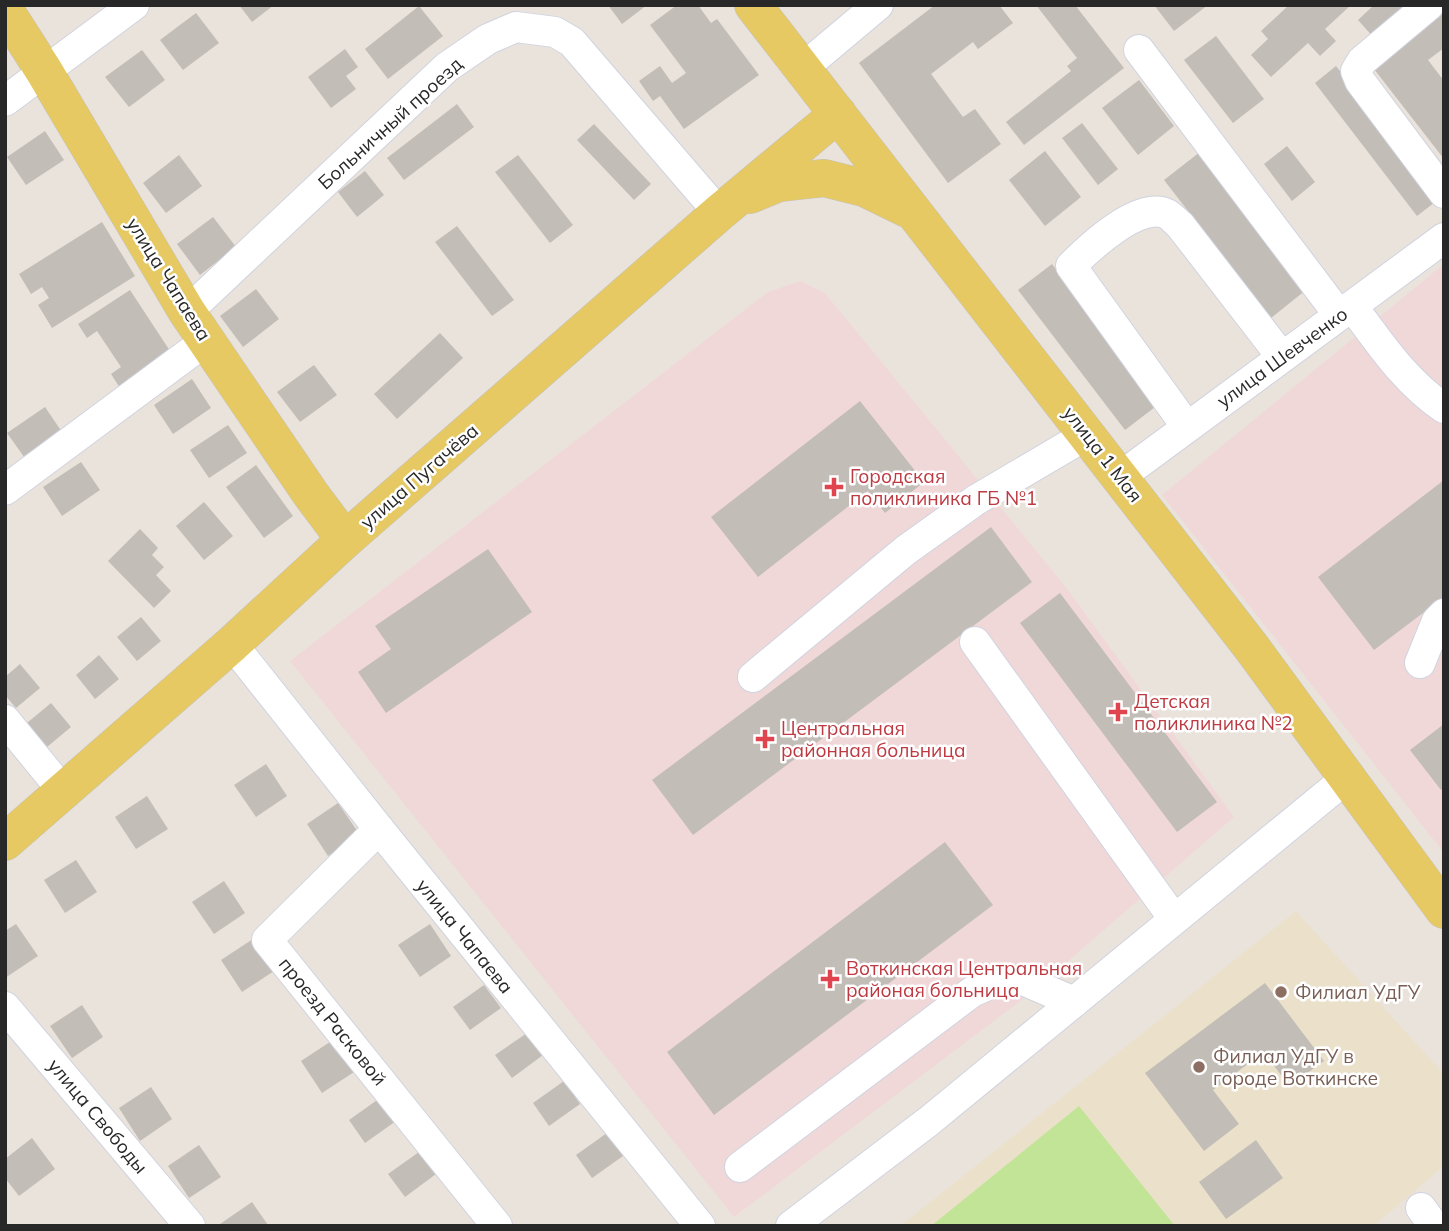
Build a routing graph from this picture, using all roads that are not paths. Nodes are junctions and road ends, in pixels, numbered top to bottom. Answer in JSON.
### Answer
{"nodes":[{"id":1,"x":134,"y":5,"type":"edge"},
{"id":2,"x":753,"y":5,"type":"edge"},
{"id":3,"x":878,"y":5,"type":"edge"},
{"id":4,"x":1429,"y":5,"type":"edge"},
{"id":5,"x":5,"y":10,"type":"edge"},
{"id":6,"x":1139,"y":50,"type":"dead end"},
{"id":7,"x":803,"y":68,"type":"junction"},
{"id":8,"x":44,"y":71,"type":"junction"},
{"id":9,"x":5,"y":101,"type":"edge"},
{"id":10,"x":838,"y":114,"type":"junction"},
{"id":11,"x":1444,"y":193,"type":"edge"},
{"id":12,"x":726,"y":207,"type":"junction"},
{"id":13,"x":915,"y":212,"type":"junction"},
{"id":14,"x":1444,"y":238,"type":"edge"},
{"id":15,"x":1345,"y":310,"type":"junction"},
{"id":16,"x":197,"y":326,"type":"junction"},
{"id":17,"x":1282,"y":357,"type":"junction"},
{"id":18,"x":1444,"y":408,"type":"edge"},
{"id":19,"x":1187,"y":427,"type":"junction"},
{"id":20,"x":1088,"y":435,"type":"junction"},
{"id":21,"x":1120,"y":477,"type":"junction"},
{"id":22,"x":5,"y":490,"type":"edge"},
{"id":23,"x":345,"y":540,"type":"junction"},
{"id":24,"x":1444,"y":614,"type":"edge"},
{"id":25,"x":975,"y":642,"type":"dead end"},
{"id":26,"x":233,"y":644,"type":"junction"},
{"id":27,"x":1420,"y":663,"type":"dead end"},
{"id":28,"x":753,"y":677,"type":"dead end"},
{"id":29,"x":5,"y":720,"type":"edge"},
{"id":30,"x":1348,"y":778,"type":"junction"},
{"id":31,"x":64,"y":792,"type":"junction"},
{"id":32,"x":379,"y":829,"type":"junction"},
{"id":33,"x":5,"y":842,"type":"edge"},
{"id":34,"x":1444,"y":910,"type":"edge"},
{"id":35,"x":1174,"y":919,"type":"junction"},
{"id":36,"x":1074,"y":1002,"type":"junction"},
{"id":37,"x":5,"y":1007,"type":"edge"},
{"id":38,"x":740,"y":1167,"type":"dead end"},
{"id":39,"x":190,"y":1226,"type":"edge"},
{"id":40,"x":497,"y":1226,"type":"edge"},
{"id":41,"x":700,"y":1226,"type":"edge"},
{"id":42,"x":791,"y":1226,"type":"edge"}],
"edges":[{"from":1,"to":8,"type":"street"},
{"from":2,"to":7,"type":"main road","name":"улица 1 Мая"},
{"from":3,"to":7,"type":"street"},
{"from":4,"to":11,"type":"street"},
{"from":5,"to":8,"type":"main road","name":"улица Чапаева"},
{"from":6,"to":15,"type":"street"},
{"from":7,"to":10,"type":"main road","name":"улица 1 Мая"},
{"from":8,"to":9,"type":"street"},
{"from":8,"to":16,"type":"main road","name":"улица Чапаева"},
{"from":10,"to":12,"type":"main road","name":"улица Пугачёва"},
{"from":10,"to":13,"type":"main road","name":"улица 1 Мая"},
{"from":12,"to":13,"type":"main road"},
{"from":12,"to":16,"type":"street","name":"Больничный проезд"},
{"from":12,"to":23,"type":"main road","name":"улица Пугачёва"},
{"from":13,"to":20,"type":"main road","name":"улица 1 Мая"},
{"from":14,"to":15,"type":"street","name":"улица Шевченко"},
{"from":15,"to":17,"type":"street","name":"улица Шевченко"},
{"from":15,"to":18,"type":"street"},
{"from":16,"to":22,"type":"street","name":"Больничный проезд"},
{"from":16,"to":23,"type":"main road","name":"улица Чапаева"},
{"from":17,"to":19,"type":"street","name":"улица Шевченко"},
{"from":17,"to":19,"type":"street"},
{"from":19,"to":21,"type":"street","name":"улица Шевченко"},
{"from":20,"to":21,"type":"main road","name":"улица 1 Мая"},
{"from":20,"to":28,"type":"street"},
{"from":21,"to":30,"type":"main road","name":"улица 1 Мая"},
{"from":23,"to":26,"type":"main road","name":"улица Пугачёва"},
{"from":24,"to":27,"type":"street"},
{"from":25,"to":35,"type":"street"},
{"from":26,"to":31,"type":"main road","name":"улица Пугачёва"},
{"from":26,"to":32,"type":"street","name":"улица Чапаева"},
{"from":29,"to":31,"type":"street"},
{"from":30,"to":34,"type":"main road","name":"улица 1 Мая"},
{"from":30,"to":35,"type":"street"},
{"from":31,"to":33,"type":"main road","name":"улица Пугачёва"},
{"from":32,"to":40,"type":"street","name":"проезд Расковой"},
{"from":32,"to":41,"type":"street","name":"улица Чапаева"},
{"from":35,"to":36,"type":"street"},
{"from":36,"to":38,"type":"street"},
{"from":36,"to":42,"type":"street"},
{"from":37,"to":39,"type":"street","name":"улица Свободы"}]}
